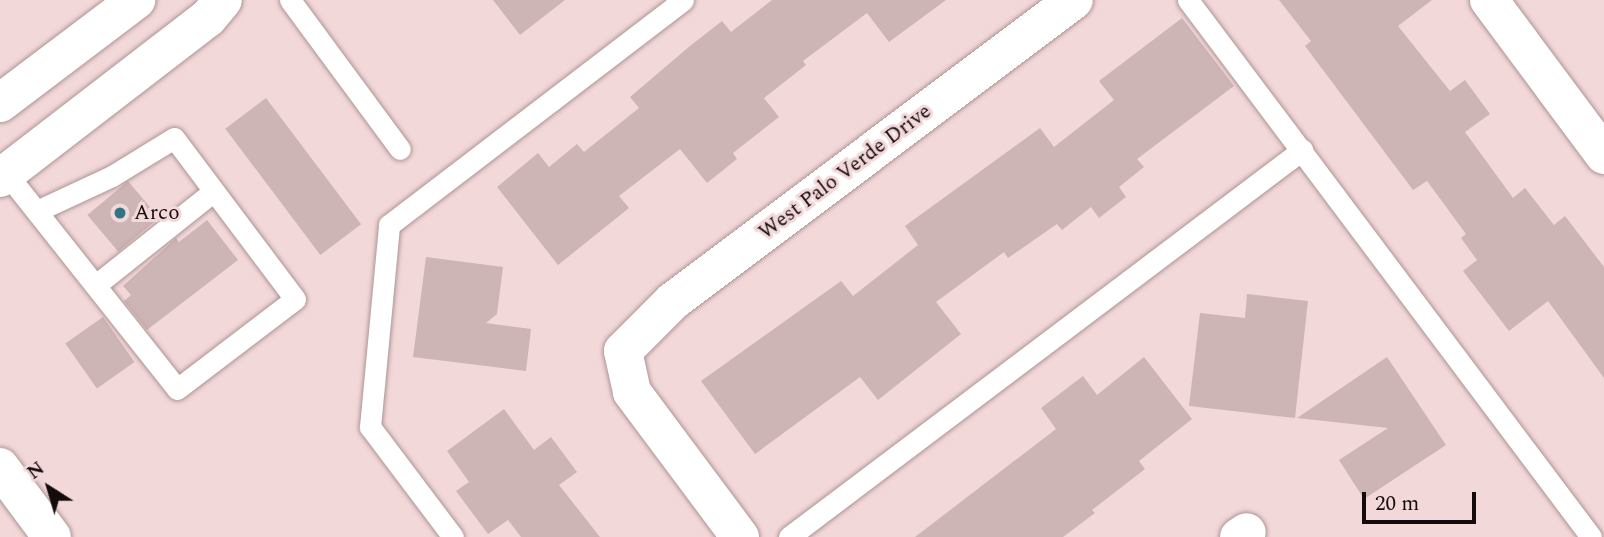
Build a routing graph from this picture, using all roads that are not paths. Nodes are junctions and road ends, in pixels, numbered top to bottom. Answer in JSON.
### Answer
{"nodes":[{"id":1,"x":136,"y":0,"type":"edge"},
{"id":2,"x":223,"y":0,"type":"edge"},
{"id":3,"x":290,"y":0,"type":"edge"},
{"id":4,"x":683,"y":0,"type":"edge"},
{"id":5,"x":1074,"y":0,"type":"edge"},
{"id":6,"x":1188,"y":0,"type":"edge"},
{"id":7,"x":1489,"y":0,"type":"edge"},
{"id":8,"x":0,"y":103,"type":"edge"},
{"id":9,"x":400,"y":149,"type":"dead end"},
{"id":10,"x":1303,"y":150,"type":"junction"},
{"id":11,"x":1604,"y":155,"type":"edge"},
{"id":12,"x":3,"y":175,"type":"edge"},
{"id":13,"x":214,"y":191,"type":"junction"},
{"id":14,"x":37,"y":211,"type":"junction"},
{"id":15,"x":97,"y":284,"type":"junction"},
{"id":16,"x":0,"y":467,"type":"edge"},
{"id":17,"x":52,"y":537,"type":"edge"},
{"id":18,"x":453,"y":537,"type":"edge"},
{"id":19,"x":740,"y":537,"type":"edge"},
{"id":20,"x":789,"y":537,"type":"edge"},
{"id":21,"x":1591,"y":537,"type":"edge"}],
"edges":[{"from":1,"to":8,"type":"street"},
{"from":2,"to":12,"type":"street"},
{"from":3,"to":9,"type":"lane"},
{"from":4,"to":18,"type":"lane"},
{"from":5,"to":19,"type":"street","name":"West Palo Verde Drive"},
{"from":6,"to":10,"type":"lane"},
{"from":7,"to":11,"type":"street"},
{"from":10,"to":20,"type":"lane"},
{"from":10,"to":21,"type":"lane"},
{"from":12,"to":14,"type":"lane"},
{"from":13,"to":14,"type":"lane"},
{"from":13,"to":15,"type":"lane"},
{"from":13,"to":15,"type":"lane"},
{"from":14,"to":15,"type":"lane"},
{"from":16,"to":17,"type":"street"}]}
